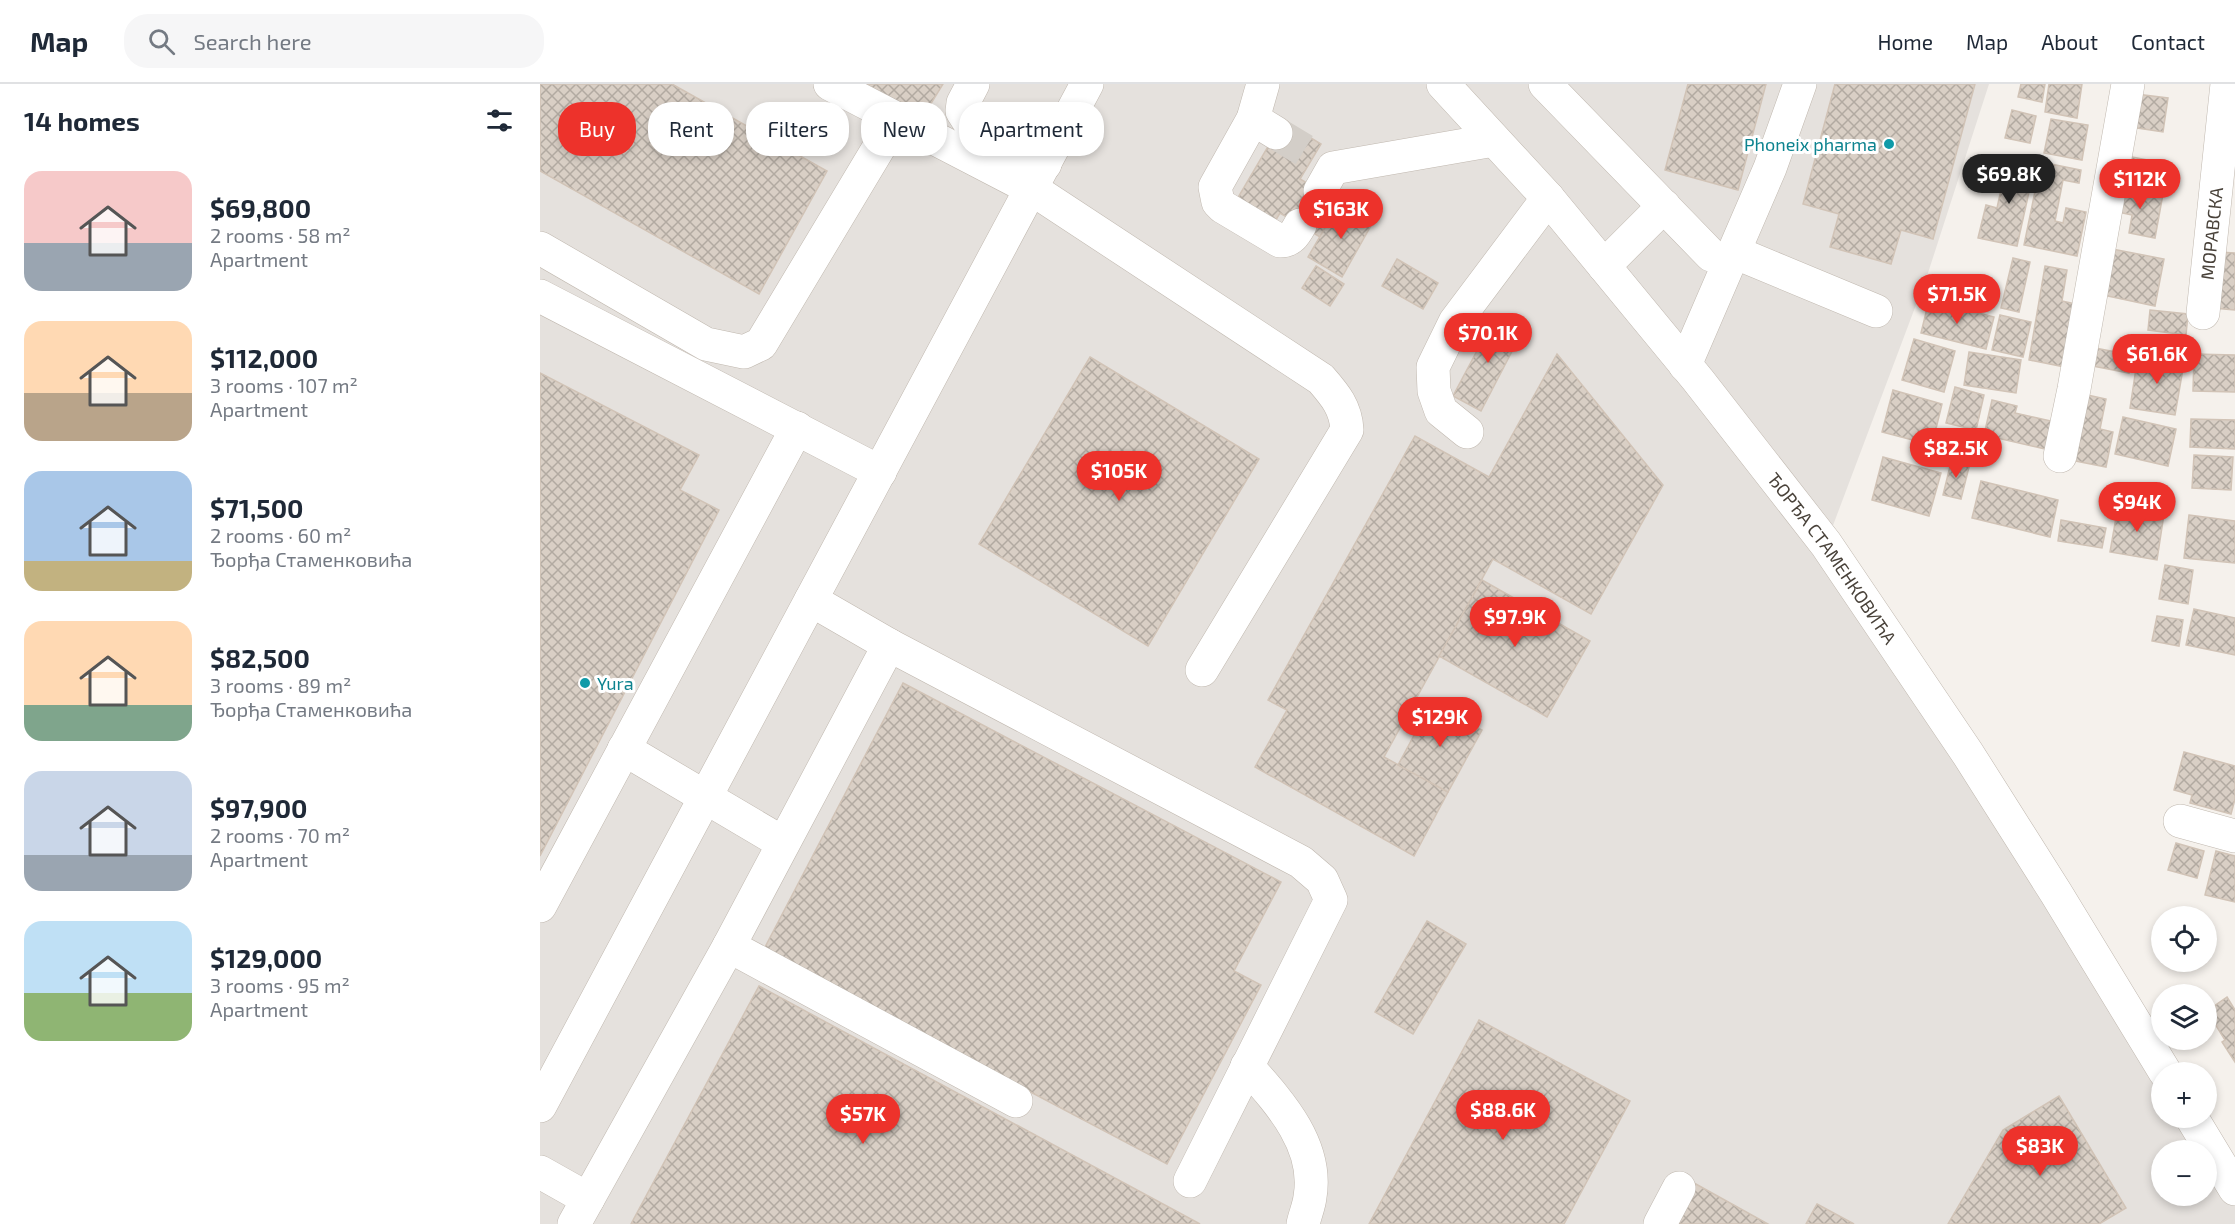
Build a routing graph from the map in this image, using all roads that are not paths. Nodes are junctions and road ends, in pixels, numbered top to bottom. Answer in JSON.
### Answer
{"nodes":[{"id":1,"x":830,"y":84,"type":"edge"},
{"id":2,"x":973,"y":84,"type":"edge"},
{"id":3,"x":1087,"y":84,"type":"edge"},
{"id":4,"x":1263,"y":84,"type":"edge"},
{"id":5,"x":1443,"y":84,"type":"edge"},
{"id":6,"x":1545,"y":84,"type":"edge"},
{"id":7,"x":1800,"y":84,"type":"edge"},
{"id":8,"x":2128,"y":84,"type":"edge"},
{"id":9,"x":2227,"y":84,"type":"edge"},
{"id":10,"x":864,"y":102,"type":"edge"},
{"id":11,"x":947,"y":139,"type":"edge"},
{"id":12,"x":1494,"y":140,"type":"junction"},
{"id":13,"x":874,"y":156,"type":"edge"},
{"id":14,"x":1323,"y":172,"type":"tunnel mouth"},
{"id":15,"x":1038,"y":176,"type":"junction"},
{"id":16,"x":1548,"y":198,"type":"junction"},
{"id":17,"x":1664,"y":206,"type":"junction"},
{"id":18,"x":1300,"y":225,"type":"dead end"},
{"id":19,"x":540,"y":249,"type":"edge"},
{"id":20,"x":1723,"y":253,"type":"junction"},
{"id":21,"x":1604,"y":266,"type":"junction"},
{"id":22,"x":540,"y":296,"type":"edge"},
{"id":23,"x":1876,"y":311,"type":"dead end"},
{"id":24,"x":2203,"y":313,"type":"dead end"},
{"id":25,"x":1685,"y":365,"type":"junction"},
{"id":26,"x":797,"y":429,"type":"junction"},
{"id":27,"x":1467,"y":432,"type":"dead end"},
{"id":28,"x":2060,"y":456,"type":"dead end"},
{"id":29,"x":880,"y":472,"type":"junction"},
{"id":30,"x":811,"y":600,"type":"junction"},
{"id":31,"x":889,"y":645,"type":"junction"},
{"id":32,"x":1202,"y":670,"type":"dead end"},
{"id":33,"x":624,"y":749,"type":"junction"},
{"id":34,"x":705,"y":798,"type":"junction"},
{"id":35,"x":2180,"y":821,"type":"dead end"},
{"id":36,"x":2235,"y":836,"type":"edge"},
{"id":37,"x":783,"y":843,"type":"junction"},
{"id":38,"x":540,"y":906,"type":"edge"},
{"id":39,"x":729,"y":946,"type":"junction"},
{"id":40,"x":552,"y":1055,"type":"edge"},
{"id":41,"x":2158,"y":1062,"type":"edge"},
{"id":42,"x":1247,"y":1066,"type":"junction"},
{"id":43,"x":1016,"y":1101,"type":"dead end"},
{"id":44,"x":540,"y":1106,"type":"edge"},
{"id":45,"x":2198,"y":1128,"type":"edge"},
{"id":46,"x":540,"y":1172,"type":"edge"},
{"id":47,"x":1190,"y":1181,"type":"dead end"},
{"id":48,"x":1679,"y":1188,"type":"dead end"},
{"id":49,"x":2235,"y":1189,"type":"edge"},
{"id":50,"x":581,"y":1212,"type":"edge"},
{"id":51,"x":1303,"y":1224,"type":"edge"},
{"id":52,"x":1660,"y":1224,"type":"edge"}],
"edges":[{"from":1,"to":10,"type":"street"},
{"from":2,"to":15,"type":"street"},
{"from":3,"to":15,"type":"street"},
{"from":4,"to":18,"type":"street"},
{"from":5,"to":12,"type":"street","name":"ЂОРЂА СТАМЕНКОВИЋА"},
{"from":6,"to":17,"type":"street"},
{"from":7,"to":20,"type":"street"},
{"from":8,"to":28,"type":"street"},
{"from":9,"to":24,"type":"street","name":"МОРАВСКА"},
{"from":11,"to":15,"type":"street"},
{"from":12,"to":14,"type":"street"},
{"from":12,"to":16,"type":"street","name":"ЂОРЂА СТАМЕНКОВИЋА"},
{"from":13,"to":19,"type":"street"},
{"from":15,"to":29,"type":"street"},
{"from":15,"to":32,"type":"street"},
{"from":16,"to":21,"type":"street","name":"ЂОРЂА СТАМЕНКОВИЋА"},
{"from":16,"to":27,"type":"street"},
{"from":17,"to":20,"type":"street"},
{"from":17,"to":21,"type":"street"},
{"from":20,"to":23,"type":"street"},
{"from":20,"to":25,"type":"street"},
{"from":21,"to":25,"type":"street","name":"ЂОРЂА СТАМЕНКОВИЋА"},
{"from":22,"to":26,"type":"street"},
{"from":25,"to":41,"type":"street","name":"ЂОРЂА СТАМЕНКОВИЋА"},
{"from":26,"to":29,"type":"street"},
{"from":26,"to":33,"type":"street"},
{"from":29,"to":30,"type":"street"},
{"from":30,"to":31,"type":"street"},
{"from":30,"to":34,"type":"street"},
{"from":31,"to":37,"type":"street"},
{"from":31,"to":42,"type":"street"},
{"from":33,"to":34,"type":"street"},
{"from":33,"to":38,"type":"street"},
{"from":34,"to":37,"type":"street"},
{"from":34,"to":40,"type":"street"},
{"from":35,"to":36,"type":"street"},
{"from":37,"to":39,"type":"street"},
{"from":39,"to":43,"type":"street"},
{"from":39,"to":50,"type":"street"},
{"from":40,"to":44,"type":"street"},
{"from":42,"to":47,"type":"street"},
{"from":42,"to":51,"type":"street"},
{"from":45,"to":49,"type":"street"},
{"from":46,"to":50,"type":"street"},
{"from":48,"to":52,"type":"street"}]}
